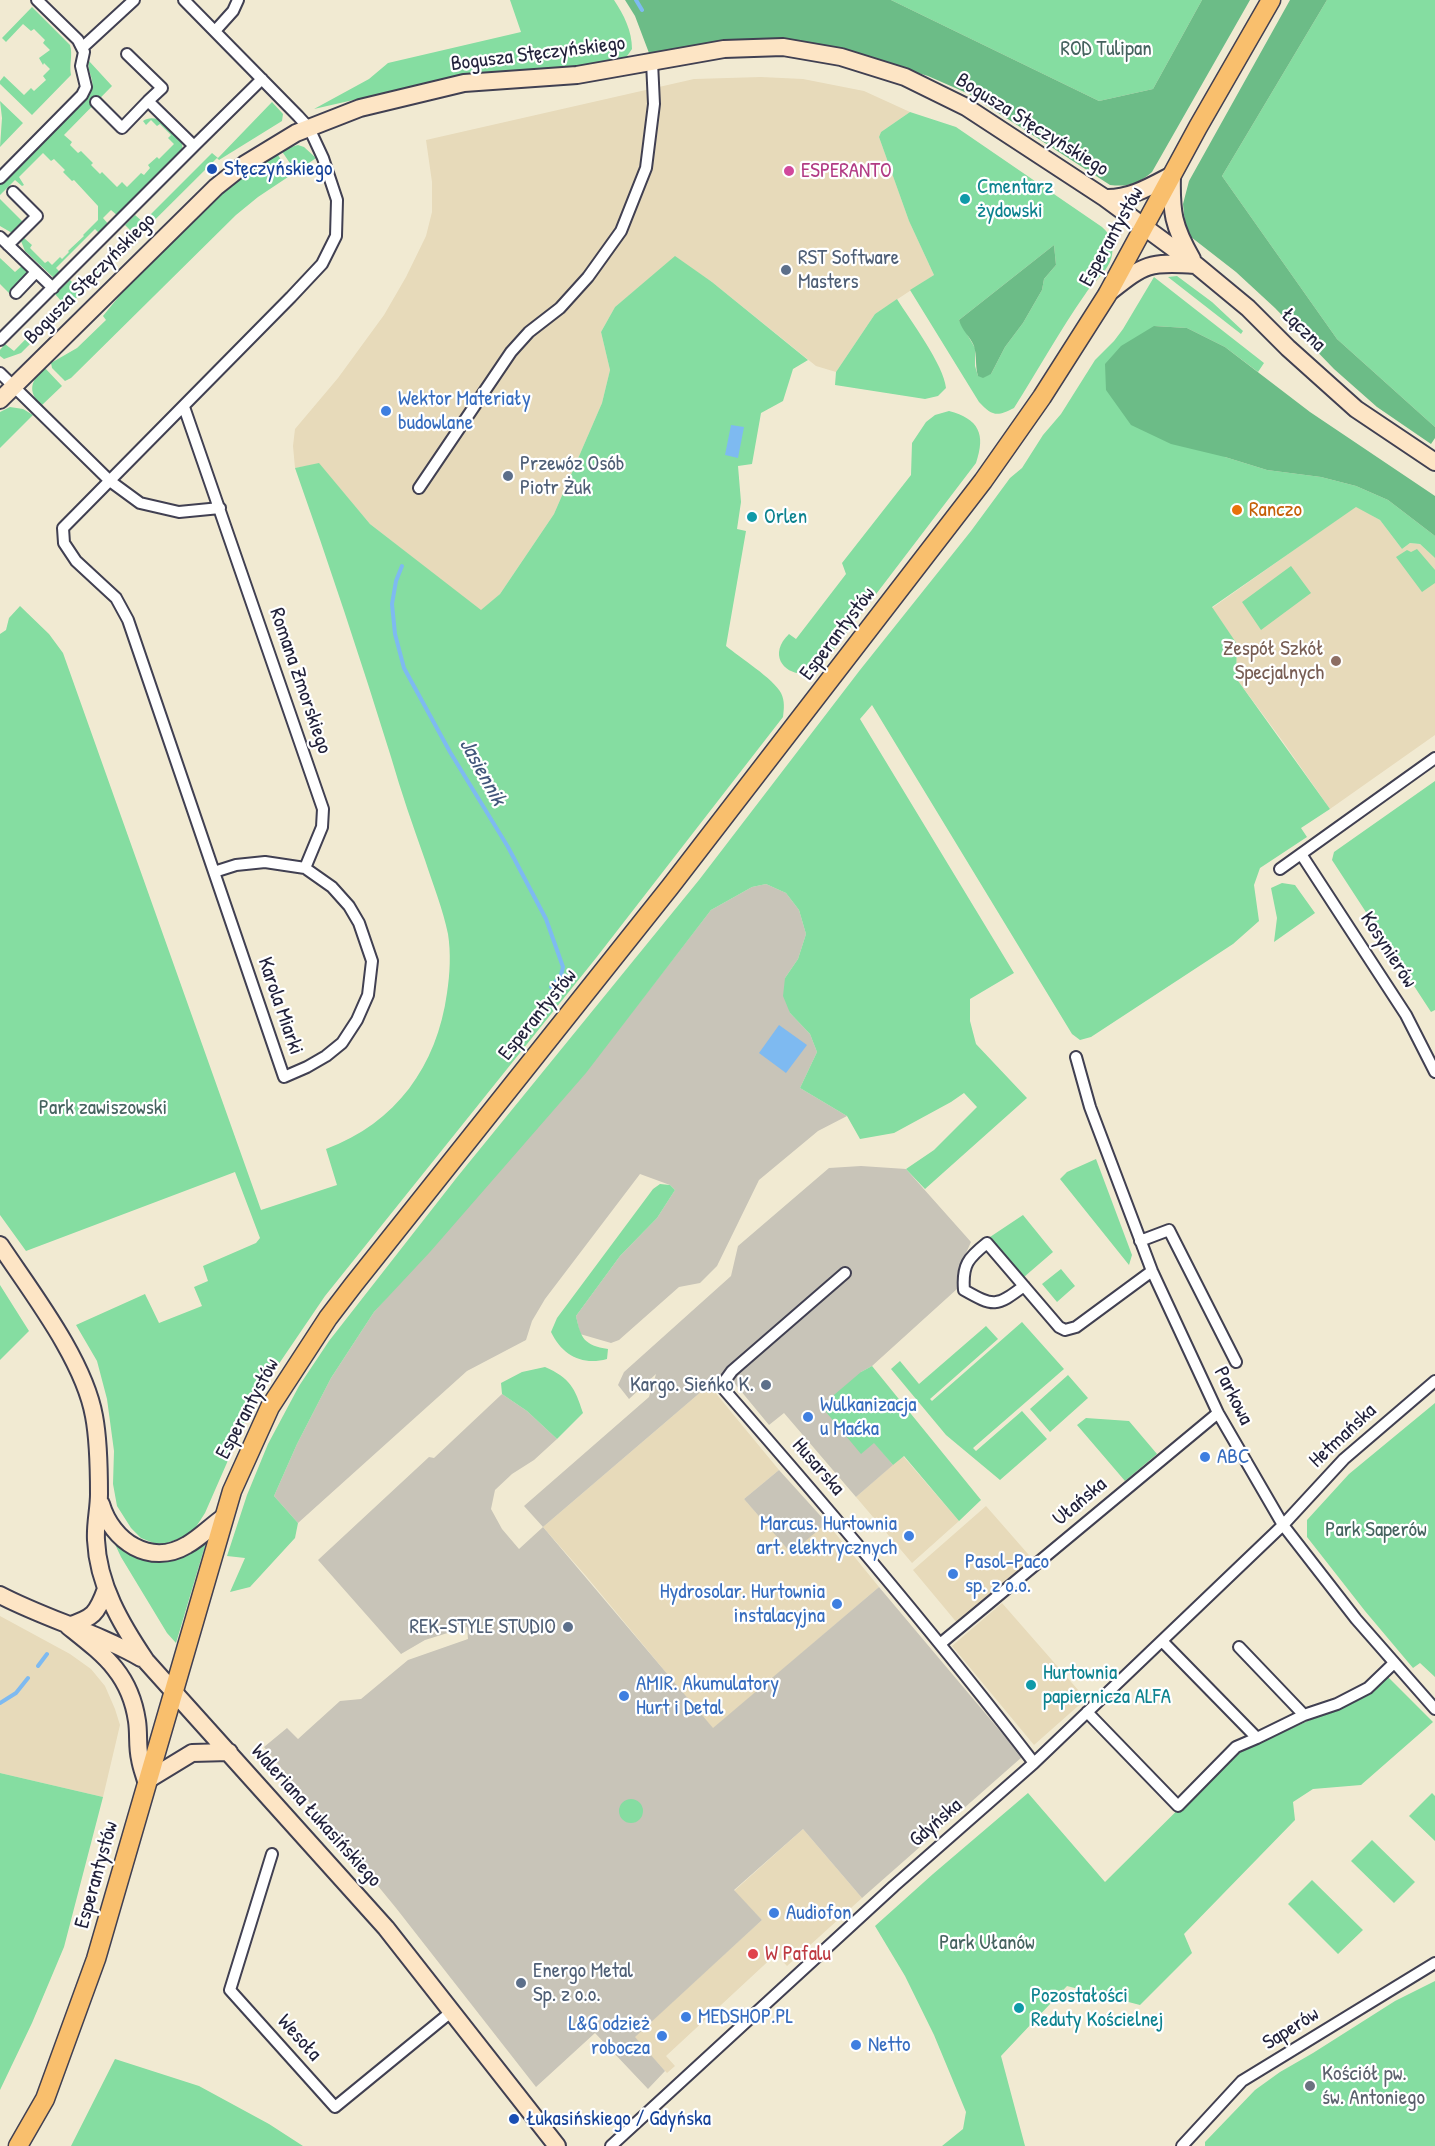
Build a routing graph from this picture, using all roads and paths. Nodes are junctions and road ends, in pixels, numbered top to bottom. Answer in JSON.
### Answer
{"nodes":[{"id":1,"x":37,"y":0,"type":"edge"},
{"id":2,"x":134,"y":0,"type":"edge"},
{"id":3,"x":184,"y":0,"type":"edge"},
{"id":4,"x":238,"y":0,"type":"edge"},
{"id":5,"x":1271,"y":0,"type":"edge"},
{"id":6,"x":215,"y":31,"type":"junction"},
{"id":7,"x":83,"y":47,"type":"junction"},
{"id":8,"x":127,"y":54,"type":"dead end"},
{"id":9,"x":652,"y":62,"type":"junction"},
{"id":10,"x":262,"y":79,"type":"junction"},
{"id":11,"x":148,"y":101,"type":"junction"},
{"id":12,"x":96,"y":102,"type":"dead end"},
{"id":13,"x":309,"y":128,"type":"junction"},
{"id":14,"x":194,"y":146,"type":"junction"},
{"id":15,"x":1172,"y":175,"type":"junction"},
{"id":16,"x":0,"y":178,"type":"edge"},
{"id":17,"x":13,"y":192,"type":"dead end"},
{"id":18,"x":1106,"y":198,"type":"junction"},
{"id":19,"x":1144,"y":226,"type":"junction"},
{"id":20,"x":4,"y":241,"type":"edge"},
{"id":21,"x":1196,"y":265,"type":"junction"},
{"id":22,"x":36,"y":272,"type":"junction"},
{"id":23,"x":53,"y":288,"type":"junction"},
{"id":24,"x":16,"y":293,"type":"dead end"},
{"id":25,"x":1107,"y":295,"type":"junction"},
{"id":26,"x":0,"y":340,"type":"edge"},
{"id":27,"x":0,"y":373,"type":"edge"},
{"id":28,"x":14,"y":386,"type":"junction"},
{"id":29,"x":0,"y":400,"type":"edge"},
{"id":30,"x":184,"y":407,"type":"junction"},
{"id":31,"x":1435,"y":462,"type":"edge"},
{"id":32,"x":110,"y":482,"type":"junction"},
{"id":33,"x":419,"y":488,"type":"dead end"},
{"id":34,"x":220,"y":508,"type":"junction"},
{"id":35,"x":1435,"y":759,"type":"edge"},
{"id":36,"x":1301,"y":854,"type":"junction"},
{"id":37,"x":305,"y":868,"type":"junction"},
{"id":38,"x":1280,"y":869,"type":"dead end"},
{"id":39,"x":214,"y":872,"type":"junction"},
{"id":40,"x":1076,"y":1057,"type":"dead end"},
{"id":41,"x":1435,"y":1072,"type":"edge"},
{"id":42,"x":1140,"y":1241,"type":"junction"},
{"id":43,"x":0,"y":1245,"type":"edge"},
{"id":44,"x":1152,"y":1271,"type":"junction"},
{"id":45,"x":845,"y":1273,"type":"dead end"},
{"id":46,"x":1024,"y":1286,"type":"junction"},
{"id":47,"x":1236,"y":1362,"type":"dead end"},
{"id":48,"x":1435,"y":1381,"type":"edge"},
{"id":49,"x":1218,"y":1413,"type":"junction"},
{"id":50,"x":99,"y":1494,"type":"junction"},
{"id":51,"x":224,"y":1517,"type":"junction"},
{"id":52,"x":1283,"y":1525,"type":"junction"},
{"id":53,"x":106,"y":1590,"type":"junction"},
{"id":54,"x":0,"y":1595,"type":"edge"},
{"id":55,"x":68,"y":1626,"type":"junction"},
{"id":56,"x":1162,"y":1641,"type":"junction"},
{"id":57,"x":940,"y":1644,"type":"junction"},
{"id":58,"x":1239,"y":1647,"type":"dead end"},
{"id":59,"x":146,"y":1660,"type":"junction"},
{"id":60,"x":1394,"y":1664,"type":"junction"},
{"id":61,"x":175,"y":1693,"type":"junction"},
{"id":62,"x":1435,"y":1709,"type":"edge"},
{"id":63,"x":1087,"y":1712,"type":"junction"},
{"id":64,"x":1304,"y":1715,"type":"junction"},
{"id":65,"x":1257,"y":1738,"type":"junction"},
{"id":66,"x":229,"y":1752,"type":"junction"},
{"id":67,"x":1034,"y":1763,"type":"junction"},
{"id":68,"x":146,"y":1781,"type":"junction"},
{"id":69,"x":272,"y":1854,"type":"dead end"},
{"id":70,"x":1435,"y":1963,"type":"edge"},
{"id":71,"x":451,"y":2012,"type":"junction"},
{"id":72,"x":18,"y":2146,"type":"edge"},
{"id":73,"x":557,"y":2146,"type":"edge"},
{"id":74,"x":611,"y":2146,"type":"edge"},
{"id":75,"x":1182,"y":2146,"type":"edge"}],
"edges":[{"from":1,"to":7,"type":"street"},
{"from":2,"to":7,"type":"street"},
{"from":3,"to":6,"type":"street"},
{"from":4,"to":6,"type":"street"},
{"from":5,"to":15,"type":"main road","name":"Esperantystów"},
{"from":6,"to":10,"type":"street"},
{"from":7,"to":16,"type":"street"},
{"from":8,"to":11,"type":"street"},
{"from":9,"to":13,"type":"street","name":"Bogusza Stęczyńskiego"},
{"from":9,"to":18,"type":"street","name":"Bogusza Stęczyńskiego"},
{"from":9,"to":33,"type":"street"},
{"from":10,"to":13,"type":"street"},
{"from":10,"to":14,"type":"street"},
{"from":11,"to":12,"type":"street"},
{"from":11,"to":14,"type":"street"},
{"from":13,"to":28,"type":"street","name":"Bogusza Stęczyńskiego"},
{"from":13,"to":30,"type":"street"},
{"from":14,"to":23,"type":"street"},
{"from":15,"to":18,"type":"street"},
{"from":15,"to":19,"type":"main road","name":"Esperantystów"},
{"from":15,"to":21,"type":"street"},
{"from":17,"to":20,"type":"street"},
{"from":18,"to":19,"type":"street","name":"Bogusza Stęczyńskiego"},
{"from":19,"to":21,"type":"street","name":"Łączna"},
{"from":19,"to":25,"type":"main road","name":"Esperantystów"},
{"from":20,"to":22,"type":"street"},
{"from":21,"to":25,"type":"street"},
{"from":21,"to":31,"type":"street","name":"Łączna"},
{"from":22,"to":23,"type":"street"},
{"from":22,"to":24,"type":"street"},
{"from":23,"to":26,"type":"street"},
{"from":25,"to":51,"type":"main road","name":"Esperantystów"},
{"from":27,"to":28,"type":"street"},
{"from":28,"to":29,"type":"street","name":"Bogusza Stęczyńskiego"},
{"from":28,"to":32,"type":"street"},
{"from":30,"to":32,"type":"street"},
{"from":30,"to":34,"type":"street","name":"Romana Zmorskiego"},
{"from":32,"to":34,"type":"street"},
{"from":32,"to":39,"type":"street","name":"Karola Miarki"},
{"from":34,"to":37,"type":"street","name":"Romana Zmorskiego"},
{"from":35,"to":36,"type":"street"},
{"from":36,"to":38,"type":"street"},
{"from":36,"to":41,"type":"street","name":"Kosynierów"},
{"from":37,"to":39,"type":"street","name":"Karola Miarki"},
{"from":37,"to":39,"type":"street","name":"Karola Miarki"},
{"from":40,"to":42,"type":"street","name":"Parkowa"},
{"from":42,"to":44,"type":"street","name":"Parkowa"},
{"from":42,"to":47,"type":"street"},
{"from":43,"to":50,"type":"street","name":"Waleriana Łukasińskiego"},
{"from":44,"to":46,"type":"street"},
{"from":44,"to":49,"type":"street","name":"Parkowa"},
{"from":45,"to":57,"type":"street","name":"Husarska"},
{"from":46,"to":46,"type":"street"},
{"from":48,"to":52,"type":"street","name":"Hetmańska"},
{"from":49,"to":52,"type":"street","name":"Parkowa"},
{"from":49,"to":57,"type":"street","name":"Ułańska"},
{"from":50,"to":51,"type":"street","name":"Waleriana Łukasińskiego"},
{"from":50,"to":53,"type":"street","name":"Waleriana Łukasińskiego"},
{"from":51,"to":61,"type":"main road","name":"Esperantystów"},
{"from":52,"to":56,"type":"street","name":"Gdyńska"},
{"from":52,"to":60,"type":"street","name":"Parkowa"},
{"from":53,"to":55,"type":"street"},
{"from":53,"to":59,"type":"street","name":"Waleriana Łukasińskiego"},
{"from":54,"to":55,"type":"street"},
{"from":55,"to":59,"type":"street"},
{"from":55,"to":68,"type":"street"},
{"from":56,"to":63,"type":"street","name":"Gdyńska"},
{"from":56,"to":65,"type":"street"},
{"from":57,"to":67,"type":"street","name":"Husarska"},
{"from":58,"to":64,"type":"street"},
{"from":59,"to":61,"type":"street","name":"Waleriana Łukasińskiego"},
{"from":60,"to":62,"type":"street","name":"Parkowa"},
{"from":60,"to":64,"type":"street"},
{"from":61,"to":66,"type":"street","name":"Waleriana Łukasińskiego"},
{"from":61,"to":68,"type":"main road","name":"Esperantystów"},
{"from":63,"to":65,"type":"street"},
{"from":63,"to":67,"type":"street","name":"Gdyńska"},
{"from":64,"to":65,"type":"street"},
{"from":66,"to":68,"type":"street"},
{"from":66,"to":71,"type":"street","name":"Waleriana Łukasińskiego"},
{"from":67,"to":74,"type":"street","name":"Gdyńska"},
{"from":68,"to":72,"type":"main road","name":"Esperantystów"},
{"from":69,"to":71,"type":"street","name":"Wesoła"},
{"from":70,"to":75,"type":"street","name":"Saperów"},
{"from":71,"to":73,"type":"street","name":"Waleriana Łukasińskiego"}]}
